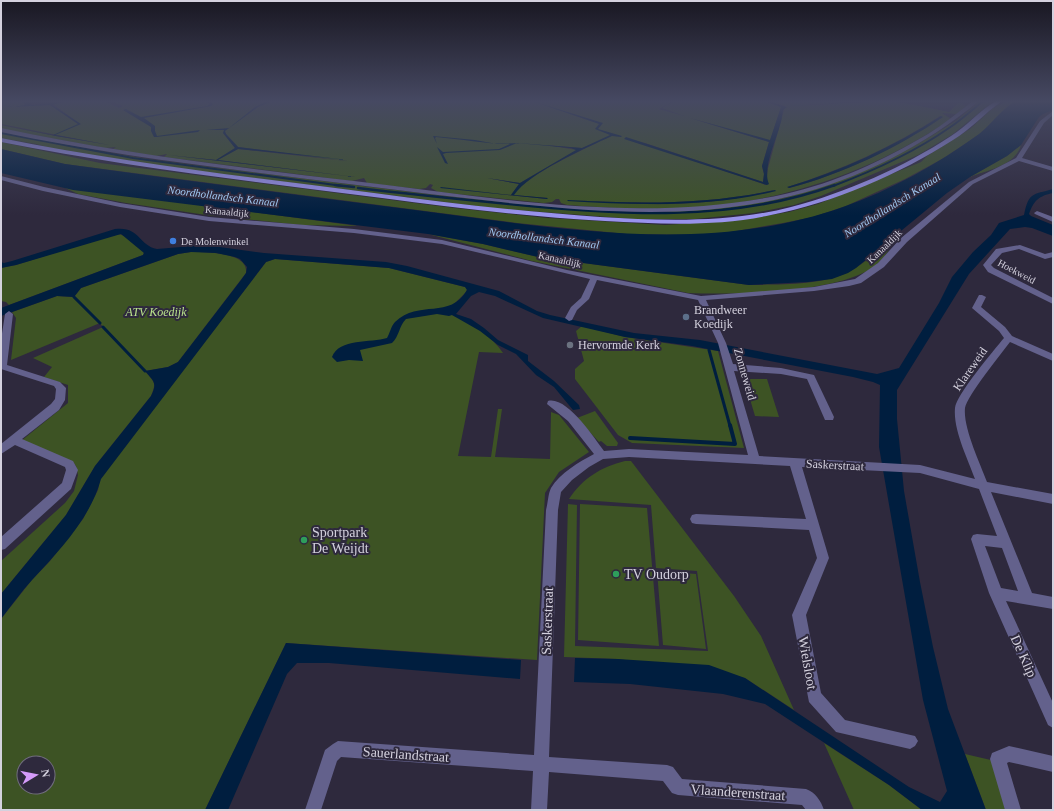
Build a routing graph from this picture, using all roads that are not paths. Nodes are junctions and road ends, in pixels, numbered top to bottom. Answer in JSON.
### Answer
{"nodes":[{"id":1,"x":46,"y":139,"type":"edge"},
{"id":2,"x":922,"y":139,"type":"edge"},
{"id":3,"x":951,"y":139,"type":"edge"},
{"id":4,"x":1032,"y":139,"type":"edge"},
{"id":5,"x":1,"y":140,"type":"edge"},
{"id":6,"x":1018,"y":159,"type":"junction"},
{"id":7,"x":1053,"y":170,"type":"edge"},
{"id":8,"x":1,"y":178,"type":"edge"},
{"id":9,"x":1037,"y":213,"type":"dead end"},
{"id":10,"x":1053,"y":220,"type":"edge"},
{"id":11,"x":1053,"y":254,"type":"edge"},
{"id":12,"x":595,"y":277,"type":"junction"},
{"id":13,"x":982,"y":297,"type":"dead end"},
{"id":14,"x":701,"y":298,"type":"junction"},
{"id":15,"x":1053,"y":301,"type":"edge"},
{"id":16,"x":9,"y":314,"type":"dead end"},
{"id":17,"x":569,"y":318,"type":"dead end"},
{"id":18,"x":1009,"y":338,"type":"junction"},
{"id":19,"x":1053,"y":358,"type":"edge"},
{"id":20,"x":2,"y":366,"type":"edge"},
{"id":21,"x":729,"y":367,"type":"junction"},
{"id":22,"x":552,"y":404,"type":"dead end"},
{"id":23,"x":829,"y":417,"type":"dead end"},
{"id":24,"x":14,"y":440,"type":"junction"},
{"id":25,"x":1,"y":450,"type":"edge"},
{"id":26,"x":601,"y":455,"type":"junction"},
{"id":27,"x":755,"y":460,"type":"junction"},
{"id":28,"x":795,"y":463,"type":"junction"},
{"id":29,"x":983,"y":486,"type":"junction"},
{"id":30,"x":1053,"y":499,"type":"edge"},
{"id":31,"x":696,"y":519,"type":"dead end"},
{"id":32,"x":814,"y":525,"type":"junction"},
{"id":33,"x":1005,"y":543,"type":"junction"},
{"id":34,"x":1,"y":545,"type":"edge"},
{"id":35,"x":996,"y":593,"type":"junction"},
{"id":36,"x":1028,"y":599,"type":"junction"},
{"id":37,"x":1053,"y":603,"type":"edge"},
{"id":38,"x":1053,"y":720,"type":"edge"},
{"id":39,"x":910,"y":741,"type":"dead end"},
{"id":40,"x":541,"y":763,"type":"junction"},
{"id":41,"x":1053,"y":764,"type":"edge"},
{"id":42,"x":313,"y":810,"type":"edge"},
{"id":43,"x":539,"y":810,"type":"edge"},
{"id":44,"x":816,"y":810,"type":"edge"},
{"id":45,"x":1013,"y":810,"type":"edge"}],
"edges":[{"from":1,"to":2,"type":"street"},
{"from":3,"to":5,"type":"main road"},
{"from":4,"to":6,"type":"street","name":"Kanaaldijk"},
{"from":6,"to":7,"type":"street"},
{"from":6,"to":14,"type":"street","name":"Kanaaldijk"},
{"from":8,"to":12,"type":"street","name":"Kanaaldijk"},
{"from":9,"to":10,"type":"street"},
{"from":11,"to":15,"type":"street","name":"Hoekweid"},
{"from":12,"to":14,"type":"street","name":"Kanaaldijk"},
{"from":12,"to":17,"type":"street"},
{"from":13,"to":18,"type":"street"},
{"from":14,"to":21,"type":"street","name":"Zonneweid"},
{"from":16,"to":20,"type":"street"},
{"from":18,"to":19,"type":"street"},
{"from":18,"to":29,"type":"street","name":"Klareweid"},
{"from":20,"to":24,"type":"street"},
{"from":21,"to":23,"type":"street"},
{"from":21,"to":27,"type":"street","name":"Zonneweid"},
{"from":22,"to":26,"type":"street"},
{"from":24,"to":25,"type":"street"},
{"from":24,"to":34,"type":"street"},
{"from":26,"to":27,"type":"street","name":"Saskerstraat"},
{"from":26,"to":40,"type":"street","name":"Saskerstraat"},
{"from":27,"to":28,"type":"street","name":"Saskerstraat"},
{"from":28,"to":29,"type":"street","name":"Saskerstraat"},
{"from":28,"to":32,"type":"street","name":"Wielsloot"},
{"from":29,"to":30,"type":"street"},
{"from":29,"to":33,"type":"street"},
{"from":31,"to":32,"type":"street"},
{"from":32,"to":39,"type":"street","name":"Wielsloot"},
{"from":33,"to":35,"type":"street","name":"De Klip"},
{"from":33,"to":36,"type":"street"},
{"from":35,"to":36,"type":"street"},
{"from":35,"to":38,"type":"street","name":"De Klip"},
{"from":36,"to":37,"type":"street"},
{"from":40,"to":42,"type":"street","name":"Sauerlandstraat"},
{"from":40,"to":43,"type":"street","name":"Saskerstraat"},
{"from":40,"to":44,"type":"street","name":"Vlaanderenstraat"},
{"from":41,"to":45,"type":"street"}]}
